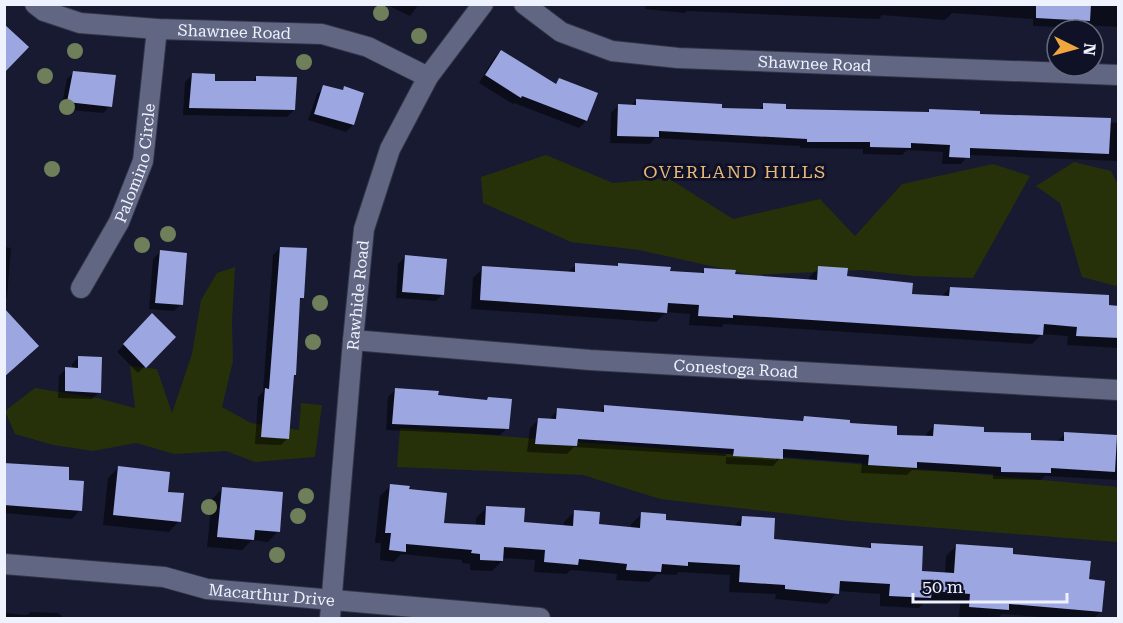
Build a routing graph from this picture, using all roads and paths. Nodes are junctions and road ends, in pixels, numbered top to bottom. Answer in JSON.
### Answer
{"nodes":[{"id":1,"x":35,"y":4,"type":"edge"},
{"id":2,"x":483,"y":4,"type":"edge"},
{"id":3,"x":524,"y":4,"type":"edge"},
{"id":4,"x":157,"y":29,"type":"junction"},
{"id":5,"x":1119,"y":75,"type":"edge"},
{"id":6,"x":428,"y":77,"type":"junction"},
{"id":7,"x":81,"y":288,"type":"dead end"},
{"id":8,"x":352,"y":340,"type":"junction"},
{"id":9,"x":1119,"y":390,"type":"edge"},
{"id":10,"x":4,"y":564,"type":"edge"},
{"id":11,"x":331,"y":609,"type":"edge"},
{"id":12,"x":540,"y":618,"type":"edge"}],
"edges":[{"from":1,"to":4,"type":"street","name":"Shawnee Road"},
{"from":2,"to":6,"type":"street","name":"Rawhide Road"},
{"from":3,"to":5,"type":"street","name":"Shawnee Road"},
{"from":4,"to":6,"type":"street","name":"Shawnee Road"},
{"from":4,"to":7,"type":"street","name":"Palomino Circle"},
{"from":6,"to":8,"type":"street","name":"Rawhide Road"},
{"from":8,"to":9,"type":"street","name":"Conestoga Road"},
{"from":8,"to":11,"type":"street","name":"Rawhide Road"},
{"from":10,"to":11,"type":"street","name":"Macarthur Drive"},
{"from":11,"to":12,"type":"street","name":"Macarthur Drive"}]}
